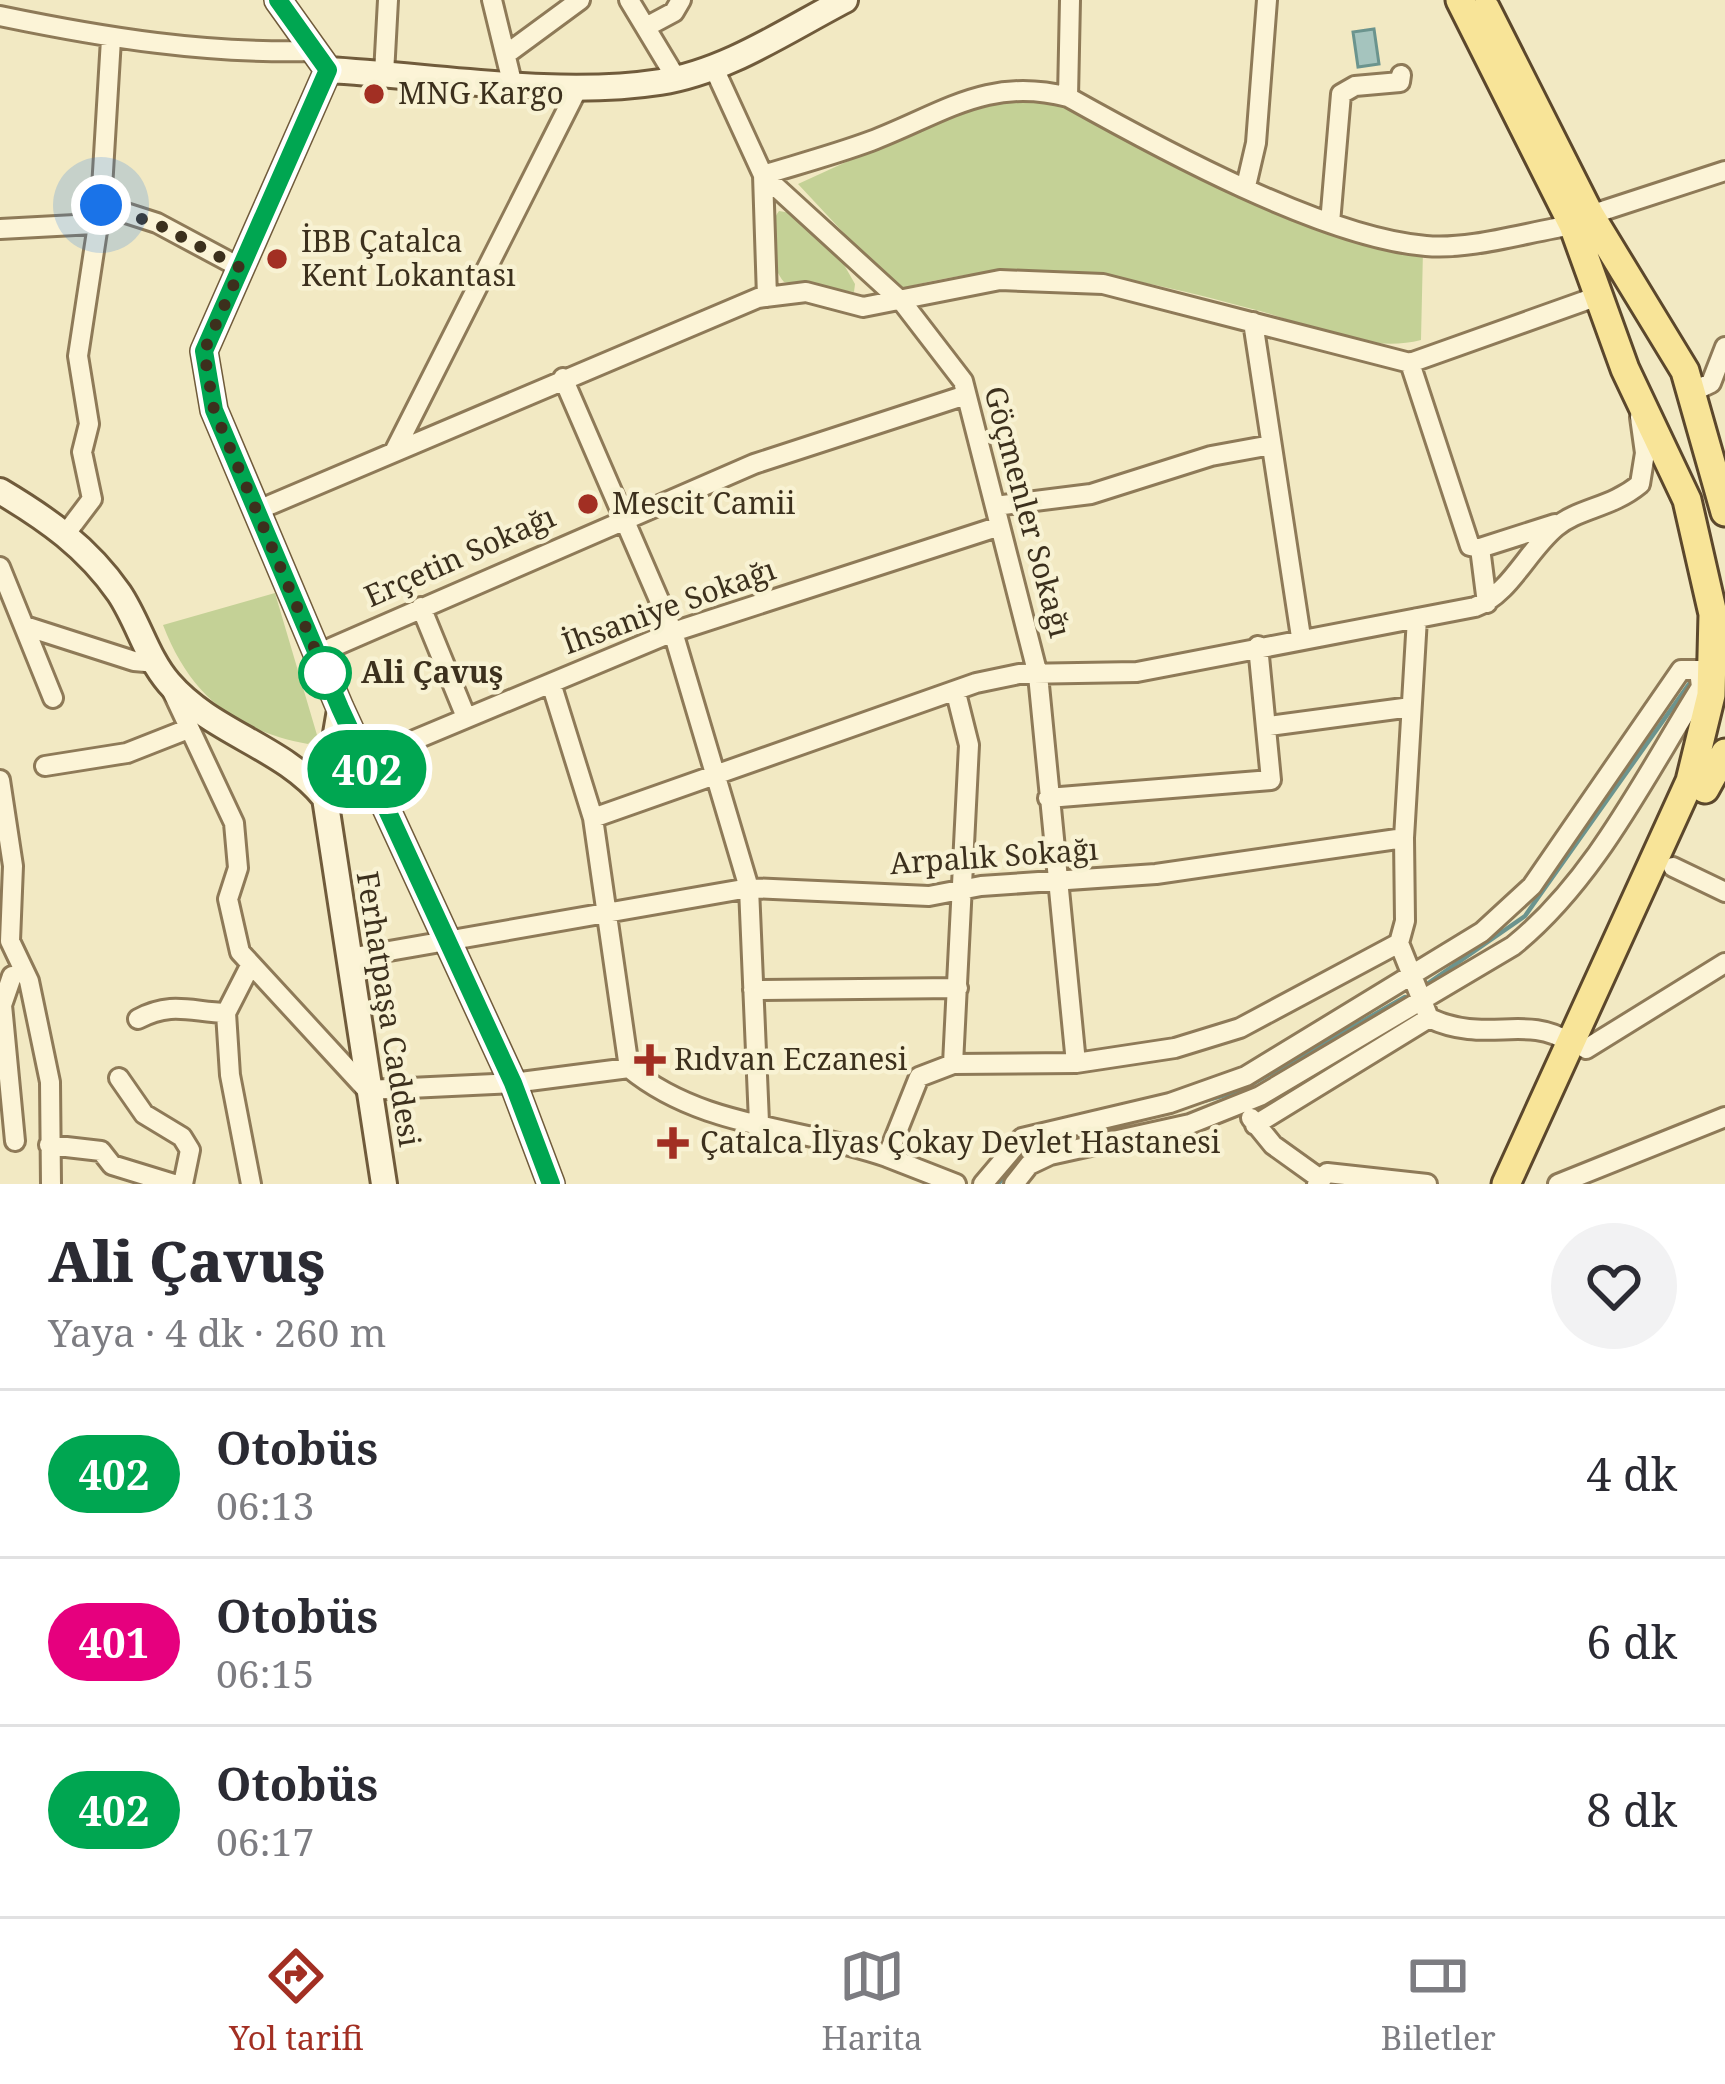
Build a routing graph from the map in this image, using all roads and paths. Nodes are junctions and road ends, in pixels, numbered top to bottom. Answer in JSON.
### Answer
{"nodes":[{"id":1,"x":278,"y":0,"type":"edge"},
{"id":2,"x":388,"y":0,"type":"edge"},
{"id":3,"x":492,"y":0,"type":"edge"},
{"id":4,"x":580,"y":0,"type":"edge"},
{"id":5,"x":629,"y":0,"type":"edge"},
{"id":6,"x":681,"y":0,"type":"edge"},
{"id":7,"x":844,"y":0,"type":"edge"},
{"id":8,"x":1070,"y":0,"type":"edge"},
{"id":9,"x":1267,"y":0,"type":"edge"},
{"id":10,"x":1460,"y":0,"type":"edge"},
{"id":11,"x":1481,"y":0,"type":"edge"},
{"id":12,"x":0,"y":16,"type":"edge"},
{"id":13,"x":646,"y":27,"type":"junction"},
{"id":14,"x":111,"y":39,"type":"junction"},
{"id":15,"x":508,"y":53,"type":"junction"},
{"id":16,"x":322,"y":61,"type":"junction"},
{"id":17,"x":713,"y":66,"type":"junction"},
{"id":18,"x":384,"y":74,"type":"junction"},
{"id":19,"x":1401,"y":74,"type":"dead end"},
{"id":20,"x":676,"y":78,"type":"junction"},
{"id":21,"x":512,"y":82,"type":"junction"},
{"id":22,"x":579,"y":86,"type":"junction"},
{"id":23,"x":1068,"y":97,"type":"junction"},
{"id":24,"x":1725,"y":171,"type":"edge"},
{"id":25,"x":763,"y":175,"type":"junction"},
{"id":26,"x":1246,"y":186,"type":"junction"},
{"id":27,"x":101,"y":205,"type":"junction"},
{"id":28,"x":1581,"y":220,"type":"junction"},
{"id":29,"x":1330,"y":223,"type":"junction"},
{"id":30,"x":94,"y":224,"type":"junction"},
{"id":31,"x":0,"y":229,"type":"edge"},
{"id":32,"x":241,"y":268,"type":"junction"},
{"id":33,"x":1601,"y":295,"type":"junction"},
{"id":34,"x":767,"y":297,"type":"junction"},
{"id":35,"x":903,"y":303,"type":"junction"},
{"id":36,"x":1253,"y":322,"type":"junction"},
{"id":37,"x":1725,"y":347,"type":"edge"},
{"id":38,"x":1674,"y":349,"type":"junction"},
{"id":39,"x":1410,"y":363,"type":"junction"},
{"id":40,"x":563,"y":378,"type":"junction"},
{"id":41,"x":1635,"y":390,"type":"junction"},
{"id":42,"x":1692,"y":392,"type":"junction"},
{"id":43,"x":966,"y":395,"type":"junction"},
{"id":44,"x":1271,"y":445,"type":"junction"},
{"id":45,"x":395,"y":450,"type":"junction"},
{"id":46,"x":0,"y":490,"type":"edge"},
{"id":47,"x":258,"y":510,"type":"junction"},
{"id":48,"x":1725,"y":512,"type":"edge"},
{"id":49,"x":997,"y":516,"type":"junction"},
{"id":50,"x":623,"y":518,"type":"junction"},
{"id":51,"x":1562,"y":521,"type":"junction"},
{"id":52,"x":67,"y":532,"type":"junction"},
{"id":53,"x":1480,"y":548,"type":"junction"},
{"id":54,"x":0,"y":567,"type":"edge"},
{"id":55,"x":1487,"y":603,"type":"junction"},
{"id":56,"x":421,"y":607,"type":"junction"},
{"id":57,"x":1417,"y":618,"type":"junction"},
{"id":58,"x":25,"y":626,"type":"junction"},
{"id":59,"x":673,"y":632,"type":"junction"},
{"id":60,"x":1301,"y":637,"type":"junction"},
{"id":61,"x":1258,"y":646,"type":"junction"},
{"id":62,"x":317,"y":654,"type":"junction"},
{"id":63,"x":162,"y":672,"type":"junction"},
{"id":64,"x":1038,"y":675,"type":"junction"},
{"id":65,"x":551,"y":683,"type":"junction"},
{"id":66,"x":956,"y":693,"type":"junction"},
{"id":67,"x":53,"y":698,"type":"dead end"},
{"id":68,"x":1412,"y":707,"type":"junction"},
{"id":69,"x":340,"y":708,"type":"junction"},
{"id":70,"x":1725,"y":716,"type":"edge"},
{"id":71,"x":466,"y":717,"type":"junction"},
{"id":72,"x":1269,"y":726,"type":"junction"},
{"id":73,"x":188,"y":729,"type":"junction"},
{"id":74,"x":1725,"y":753,"type":"edge"},
{"id":75,"x":364,"y":761,"type":"junction"},
{"id":76,"x":45,"y":766,"type":"dead end"},
{"id":77,"x":717,"y":773,"type":"junction"},
{"id":78,"x":0,"y":780,"type":"edge"},
{"id":79,"x":1705,"y":788,"type":"junction"},
{"id":80,"x":325,"y":798,"type":"junction"},
{"id":81,"x":1048,"y":798,"type":"junction"},
{"id":82,"x":593,"y":818,"type":"junction"},
{"id":83,"x":1404,"y":838,"type":"junction"},
{"id":84,"x":1673,"y":867,"type":"junction"},
{"id":85,"x":1056,"y":882,"type":"junction"},
{"id":86,"x":749,"y":888,"type":"junction"},
{"id":87,"x":965,"y":889,"type":"junction"},
{"id":88,"x":1725,"y":892,"type":"edge"},
{"id":89,"x":607,"y":914,"type":"junction"},
{"id":90,"x":448,"y":944,"type":"junction"},
{"id":91,"x":1399,"y":944,"type":"junction"},
{"id":92,"x":349,"y":958,"type":"junction"},
{"id":93,"x":1725,"y":963,"type":"edge"},
{"id":94,"x":251,"y":964,"type":"junction"},
{"id":95,"x":14,"y":976,"type":"edge"},
{"id":96,"x":1410,"y":976,"type":"junction"},
{"id":97,"x":958,"y":988,"type":"junction"},
{"id":98,"x":753,"y":990,"type":"junction"},
{"id":99,"x":1426,"y":1011,"type":"junction"},
{"id":100,"x":226,"y":1013,"type":"junction"},
{"id":101,"x":139,"y":1019,"type":"dead end"},
{"id":102,"x":1579,"y":1046,"type":"junction"},
{"id":103,"x":1076,"y":1063,"type":"junction"},
{"id":104,"x":953,"y":1064,"type":"junction"},
{"id":105,"x":629,"y":1069,"type":"junction"},
{"id":106,"x":119,"y":1078,"type":"dead end"},
{"id":107,"x":513,"y":1083,"type":"junction"},
{"id":108,"x":368,"y":1090,"type":"junction"},
{"id":109,"x":1245,"y":1103,"type":"junction"},
{"id":110,"x":1725,"y":1117,"type":"edge"},
{"id":111,"x":759,"y":1122,"type":"junction"},
{"id":112,"x":1256,"y":1125,"type":"junction"},
{"id":113,"x":15,"y":1141,"type":"dead end"},
{"id":114,"x":49,"y":1144,"type":"junction"},
{"id":115,"x":887,"y":1156,"type":"junction"},
{"id":116,"x":1318,"y":1181,"type":"edge"},
{"id":117,"x":51,"y":1184,"type":"edge"},
{"id":118,"x":178,"y":1184,"type":"edge"},
{"id":119,"x":251,"y":1184,"type":"edge"},
{"id":120,"x":384,"y":1184,"type":"edge"},
{"id":121,"x":550,"y":1184,"type":"edge"},
{"id":122,"x":956,"y":1184,"type":"edge"},
{"id":123,"x":983,"y":1184,"type":"edge"},
{"id":124,"x":1014,"y":1184,"type":"edge"},
{"id":125,"x":1427,"y":1184,"type":"edge"},
{"id":126,"x":1506,"y":1184,"type":"edge"},
{"id":127,"x":1524,"y":1184,"type":"edge"},
{"id":128,"x":1558,"y":1184,"type":"edge"}],
"edges":[{"from":1,"to":16,"type":"main road"},
{"from":2,"to":18,"type":"street"},
{"from":3,"to":15,"type":"street"},
{"from":4,"to":15,"type":"street"},
{"from":5,"to":13,"type":"street"},
{"from":6,"to":13,"type":"street"},
{"from":7,"to":17,"type":"main road"},
{"from":8,"to":23,"type":"street"},
{"from":9,"to":26,"type":"street"},
{"from":10,"to":28,"type":"main road"},
{"from":11,"to":28,"type":"main road"},
{"from":12,"to":14,"type":"street"},
{"from":13,"to":20,"type":"street"},
{"from":14,"to":16,"type":"street"},
{"from":14,"to":27,"type":"street"},
{"from":15,"to":21,"type":"street"},
{"from":16,"to":18,"type":"main road"},
{"from":16,"to":32,"type":"main road"},
{"from":17,"to":20,"type":"main road"},
{"from":17,"to":25,"type":"street","name":"Göçmenler Sokağı"},
{"from":18,"to":21,"type":"main road"},
{"from":19,"to":29,"type":"street"},
{"from":20,"to":22,"type":"main road"},
{"from":21,"to":22,"type":"main road"},
{"from":22,"to":45,"type":"street"},
{"from":23,"to":25,"type":"street"},
{"from":23,"to":26,"type":"street"},
{"from":24,"to":28,"type":"street"},
{"from":25,"to":34,"type":"street"},
{"from":25,"to":35,"type":"street","name":"Göçmenler Sokağı"},
{"from":26,"to":29,"type":"street"},
{"from":27,"to":30,"type":"street"},
{"from":27,"to":32,"type":"street"},
{"from":28,"to":29,"type":"street"},
{"from":28,"to":33,"type":"main road"},
{"from":28,"to":38,"type":"main road"},
{"from":30,"to":31,"type":"street"},
{"from":30,"to":52,"type":"street"},
{"from":32,"to":47,"type":"main road"},
{"from":33,"to":39,"type":"street"},
{"from":33,"to":41,"type":"main road"},
{"from":34,"to":35,"type":"street"},
{"from":34,"to":40,"type":"street"},
{"from":35,"to":36,"type":"street"},
{"from":35,"to":43,"type":"street","name":"Göçmenler Sokağı"},
{"from":36,"to":39,"type":"street"},
{"from":36,"to":44,"type":"street"},
{"from":37,"to":42,"type":"street"},
{"from":38,"to":41,"type":"main road"},
{"from":38,"to":42,"type":"main road"},
{"from":39,"to":53,"type":"street"},
{"from":40,"to":45,"type":"street"},
{"from":40,"to":50,"type":"street"},
{"from":41,"to":42,"type":"main road"},
{"from":41,"to":51,"type":"street"},
{"from":41,"to":102,"type":"main road"},
{"from":42,"to":48,"type":"main road"},
{"from":43,"to":49,"type":"street","name":"Göçmenler Sokağı"},
{"from":43,"to":50,"type":"street","name":"Erçetin Sokağı"},
{"from":44,"to":49,"type":"street","name":"İhsaniye Sokağı"},
{"from":44,"to":60,"type":"street"},
{"from":45,"to":47,"type":"street"},
{"from":46,"to":52,"type":"main road"},
{"from":47,"to":62,"type":"main road"},
{"from":49,"to":59,"type":"street","name":"İhsaniye Sokağı"},
{"from":49,"to":64,"type":"street","name":"Göçmenler Sokağı"},
{"from":50,"to":56,"type":"street","name":"Erçetin Sokağı"},
{"from":50,"to":59,"type":"street"},
{"from":51,"to":53,"type":"street"},
{"from":51,"to":55,"type":"street"},
{"from":52,"to":63,"type":"main road"},
{"from":53,"to":55,"type":"street"},
{"from":54,"to":58,"type":"street"},
{"from":55,"to":57,"type":"street"},
{"from":56,"to":62,"type":"street","name":"Erçetin Sokağı"},
{"from":56,"to":71,"type":"street"},
{"from":57,"to":60,"type":"street"},
{"from":57,"to":68,"type":"street"},
{"from":58,"to":63,"type":"street"},
{"from":58,"to":67,"type":"street"},
{"from":59,"to":65,"type":"street","name":"İhsaniye Sokağı"},
{"from":59,"to":77,"type":"street"},
{"from":60,"to":61,"type":"street"},
{"from":61,"to":64,"type":"street"},
{"from":61,"to":72,"type":"street"},
{"from":62,"to":69,"type":"main road"},
{"from":63,"to":73,"type":"street"},
{"from":63,"to":80,"type":"main road"},
{"from":64,"to":66,"type":"street"},
{"from":64,"to":81,"type":"street","name":"Göçmenler Sokağı"},
{"from":65,"to":71,"type":"street","name":"İhsaniye Sokağı"},
{"from":65,"to":82,"type":"street"},
{"from":66,"to":77,"type":"street"},
{"from":66,"to":87,"type":"street"},
{"from":68,"to":72,"type":"street"},
{"from":68,"to":83,"type":"street"},
{"from":69,"to":75,"type":"main road"},
{"from":69,"to":80,"type":"main road","name":"Ferhatpaşa Caddesi"},
{"from":70,"to":79,"type":"main road"},
{"from":71,"to":75,"type":"street","name":"İhsaniye Sokağı"},
{"from":72,"to":81,"type":"street"},
{"from":73,"to":76,"type":"street"},
{"from":73,"to":94,"type":"street"},
{"from":74,"to":79,"type":"main road"},
{"from":75,"to":90,"type":"main road"},
{"from":77,"to":82,"type":"street"},
{"from":77,"to":86,"type":"street"},
{"from":78,"to":95,"type":"street"},
{"from":79,"to":84,"type":"main road"},
{"from":80,"to":92,"type":"main road","name":"Ferhatpaşa Caddesi"},
{"from":81,"to":85,"type":"street","name":"Göçmenler Sokağı"},
{"from":82,"to":89,"type":"street"},
{"from":83,"to":85,"type":"street","name":"Arpalık Sokağı"},
{"from":83,"to":91,"type":"street"},
{"from":84,"to":88,"type":"street"},
{"from":84,"to":102,"type":"main road"},
{"from":85,"to":87,"type":"street","name":"Arpalık Sokağı"},
{"from":85,"to":103,"type":"street","name":"Göçmenler Sokağı"},
{"from":86,"to":87,"type":"street","name":"Arpalık Sokağı"},
{"from":86,"to":89,"type":"street","name":"Arpalık Sokağı"},
{"from":86,"to":98,"type":"street"},
{"from":87,"to":97,"type":"street"},
{"from":89,"to":90,"type":"street","name":"Arpalık Sokağı"},
{"from":89,"to":105,"type":"street"},
{"from":90,"to":92,"type":"street","name":"Arpalık Sokağı"},
{"from":90,"to":107,"type":"main road"},
{"from":91,"to":96,"type":"street"},
{"from":91,"to":103,"type":"street"},
{"from":92,"to":108,"type":"main road","name":"Ferhatpaşa Caddesi"},
{"from":93,"to":102,"type":"street"},
{"from":94,"to":100,"type":"street"},
{"from":94,"to":108,"type":"street"},
{"from":95,"to":113,"type":"street"},
{"from":95,"to":114,"type":"street"},
{"from":96,"to":99,"type":"street"},
{"from":96,"to":99,"type":"street"},
{"from":96,"to":123,"type":"street"},
{"from":97,"to":98,"type":"street"},
{"from":97,"to":104,"type":"street"},
{"from":98,"to":111,"type":"street"},
{"from":99,"to":102,"type":"street"},
{"from":99,"to":109,"type":"street"},
{"from":99,"to":112,"type":"street"},
{"from":100,"to":101,"type":"street"},
{"from":100,"to":119,"type":"street"},
{"from":102,"to":126,"type":"main road"},
{"from":102,"to":127,"type":"main road"},
{"from":103,"to":104,"type":"street"},
{"from":104,"to":115,"type":"street"},
{"from":105,"to":107,"type":"street"},
{"from":105,"to":111,"type":"street"},
{"from":106,"to":118,"type":"street"},
{"from":107,"to":108,"type":"street"},
{"from":107,"to":121,"type":"main road"},
{"from":108,"to":120,"type":"main road","name":"Ferhatpaşa Caddesi"},
{"from":109,"to":112,"type":"street"},
{"from":109,"to":124,"type":"street"},
{"from":110,"to":128,"type":"street"},
{"from":111,"to":115,"type":"street"},
{"from":112,"to":116,"type":"street"},
{"from":114,"to":117,"type":"street"},
{"from":114,"to":118,"type":"street"},
{"from":115,"to":122,"type":"street"},
{"from":116,"to":125,"type":"street"}]}
